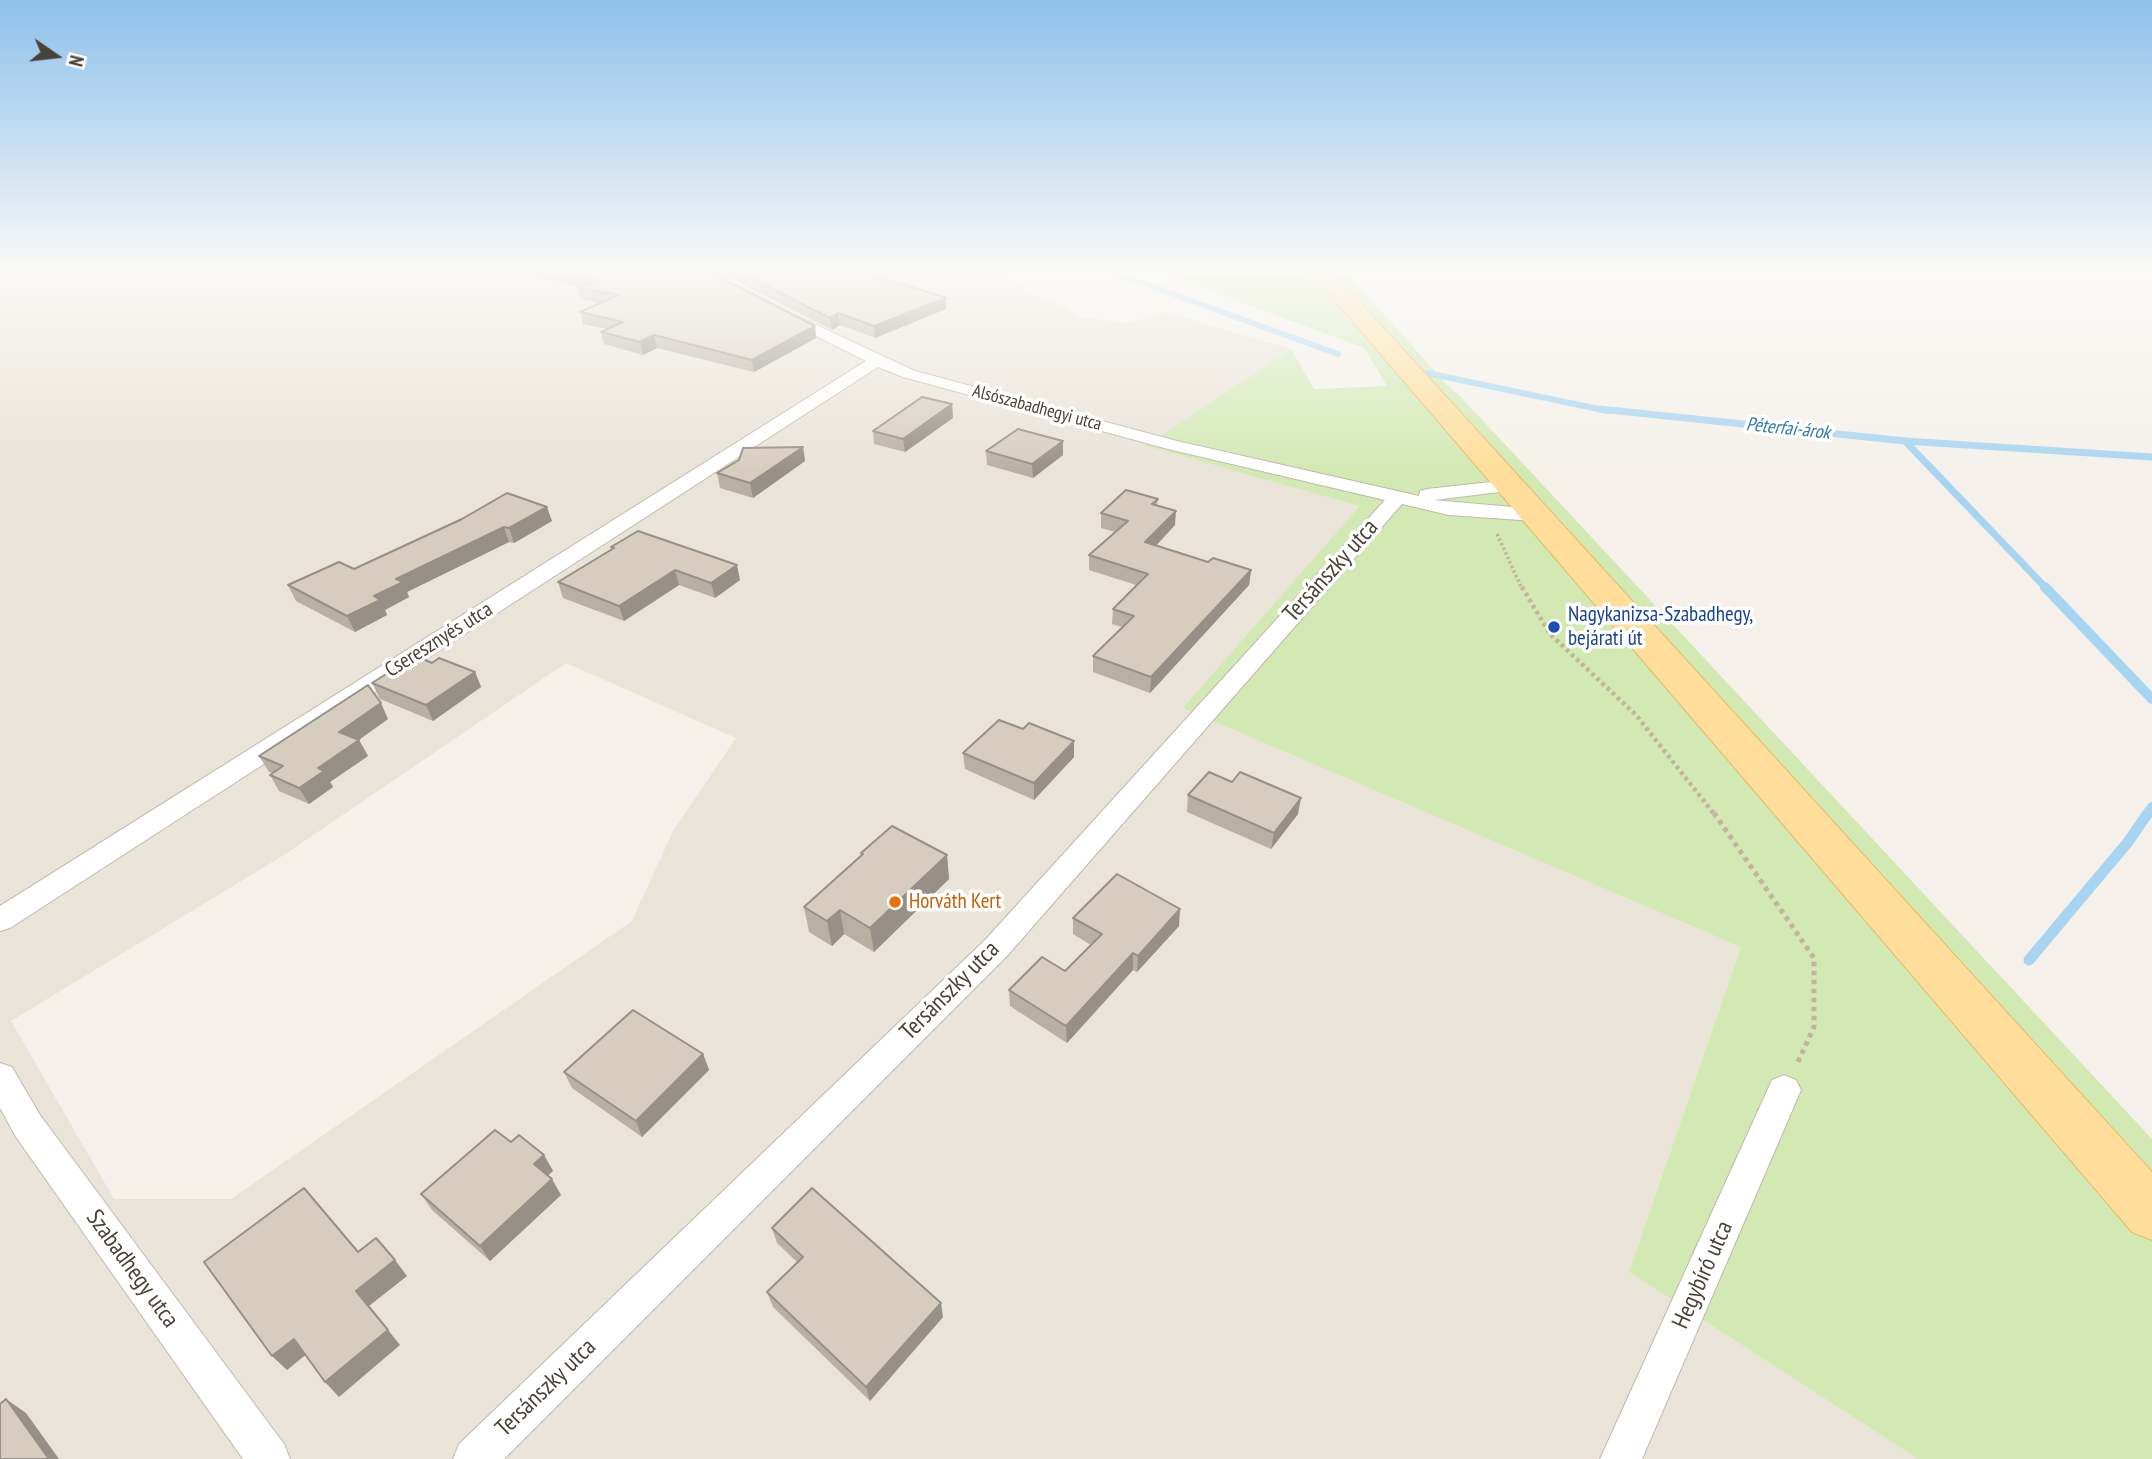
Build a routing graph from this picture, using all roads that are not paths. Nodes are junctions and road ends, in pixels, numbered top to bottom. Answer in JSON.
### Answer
{"nodes":[{"id":1,"x":827,"y":336,"type":"edge"},
{"id":2,"x":1377,"y":336,"type":"edge"},
{"id":3,"x":877,"y":361,"type":"junction"},
{"id":4,"x":1509,"y":486,"type":"junction"},
{"id":5,"x":1399,"y":496,"type":"junction"},
{"id":6,"x":1535,"y":515,"type":"junction"},
{"id":7,"x":0,"y":920,"type":"edge"},
{"id":8,"x":0,"y":1077,"type":"edge"},
{"id":9,"x":1784,"y":1090,"type":"road end"},
{"id":10,"x":2152,"y":1213,"type":"edge"},
{"id":11,"x":269,"y":1459,"type":"edge"},
{"id":12,"x":474,"y":1459,"type":"edge"},
{"id":13,"x":1621,"y":1459,"type":"edge"}],
"edges":[{"from":1,"to":3,"type":"street","name":"Alsószabadhegyi utca"},
{"from":2,"to":4,"type":"main road"},
{"from":3,"to":5,"type":"street","name":"Alsószabadhegyi utca"},
{"from":3,"to":7,"type":"street","name":"Cseresznyés utca"},
{"from":4,"to":5,"type":"street","name":"Alsószabadhegyi utca"},
{"from":4,"to":6,"type":"main road"},
{"from":5,"to":6,"type":"street","name":"Alsószabadhegyi utca"},
{"from":5,"to":12,"type":"street","name":"Tersánszky utca"},
{"from":6,"to":10,"type":"main road"},
{"from":8,"to":11,"type":"street","name":"Szabadhegy utca"},
{"from":9,"to":13,"type":"street","name":"Hegybíró utca"}]}
